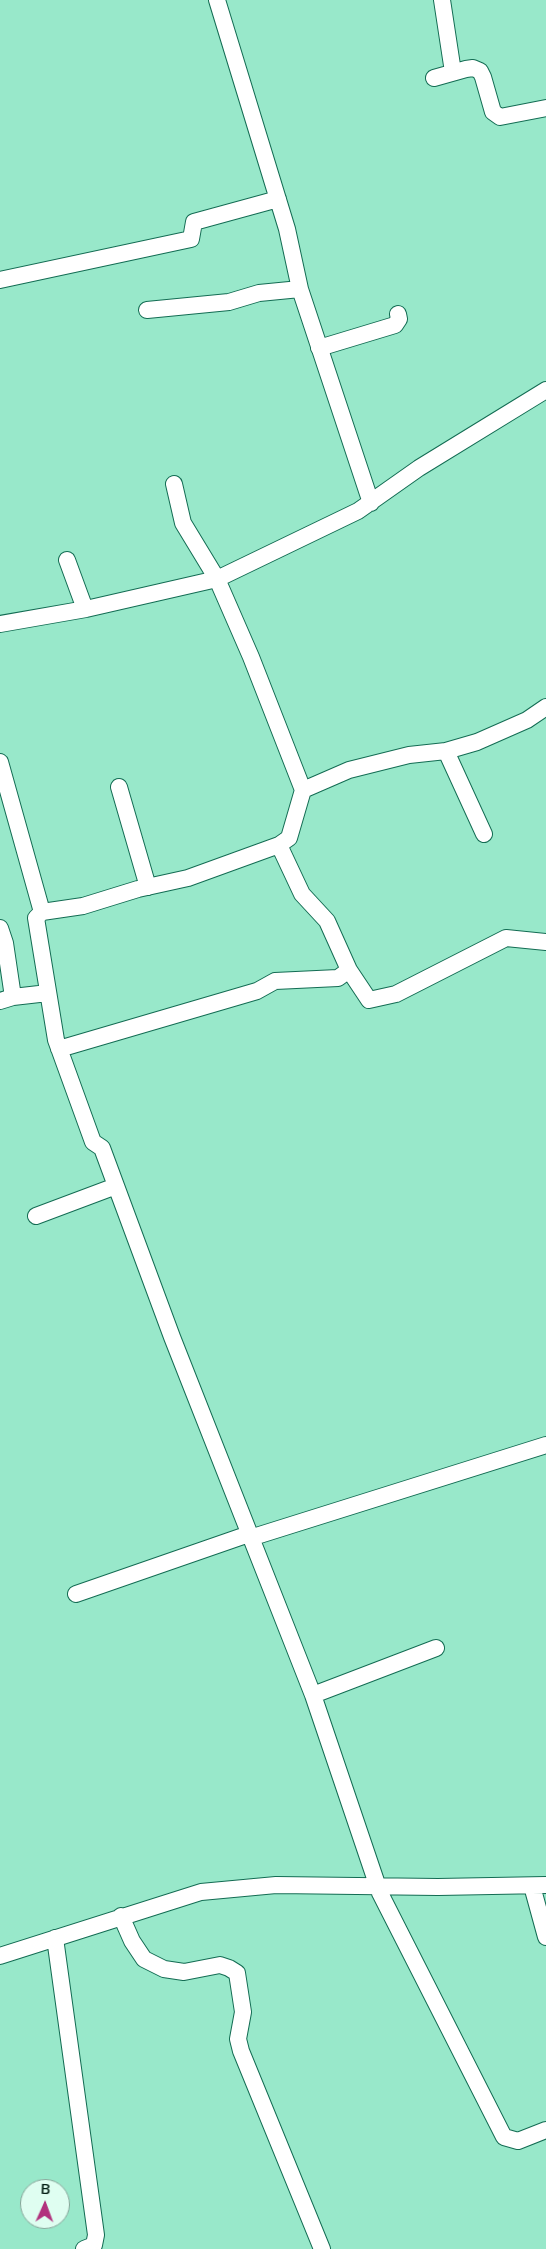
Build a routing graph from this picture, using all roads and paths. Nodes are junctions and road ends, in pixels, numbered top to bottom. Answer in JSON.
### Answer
{"nodes":[{"id":1,"x":217,"y":0,"type":"edge"},
{"id":2,"x":442,"y":0,"type":"edge"},
{"id":3,"x":452,"y":72,"type":"junction"},
{"id":4,"x":434,"y":78,"type":"dead end"},
{"id":5,"x":546,"y":108,"type":"edge"},
{"id":6,"x":278,"y":199,"type":"junction"},
{"id":7,"x":0,"y":280,"type":"edge"},
{"id":8,"x":300,"y":289,"type":"junction"},
{"id":9,"x":147,"y":310,"type":"dead end"},
{"id":10,"x":398,"y":314,"type":"dead end"},
{"id":11,"x":319,"y":348,"type":"junction"},
{"id":12,"x":546,"y":390,"type":"edge"},
{"id":13,"x":174,"y":484,"type":"dead end"},
{"id":14,"x":372,"y":503,"type":"junction"},
{"id":15,"x":67,"y":560,"type":"dead end"},
{"id":16,"x":217,"y":579,"type":"junction"},
{"id":17,"x":85,"y":609,"type":"junction"},
{"id":18,"x":0,"y":624,"type":"edge"},
{"id":19,"x":546,"y":707,"type":"edge"},
{"id":20,"x":446,"y":751,"type":"junction"},
{"id":21,"x":0,"y":762,"type":"edge"},
{"id":22,"x":119,"y":787,"type":"dead end"},
{"id":23,"x":303,"y":790,"type":"junction"},
{"id":24,"x":484,"y":834,"type":"dead end"},
{"id":25,"x":279,"y":845,"type":"junction"},
{"id":26,"x":148,"y":887,"type":"junction"},
{"id":27,"x":42,"y":912,"type":"junction"},
{"id":28,"x":0,"y":928,"type":"edge"},
{"id":29,"x":546,"y":942,"type":"edge"},
{"id":30,"x":349,"y":970,"type":"junction"},
{"id":31,"x":48,"y":993,"type":"junction"},
{"id":32,"x":6,"y":999,"type":"edge"},
{"id":33,"x":59,"y":1049,"type":"junction"},
{"id":34,"x":116,"y":1186,"type":"junction"},
{"id":35,"x":36,"y":1216,"type":"dead end"},
{"id":36,"x":546,"y":1445,"type":"edge"},
{"id":37,"x":250,"y":1536,"type":"junction"},
{"id":38,"x":76,"y":1594,"type":"dead end"},
{"id":39,"x":436,"y":1648,"type":"dead end"},
{"id":40,"x":313,"y":1695,"type":"junction"},
{"id":41,"x":377,"y":1885,"type":"junction"},
{"id":42,"x":539,"y":1885,"type":"edge"},
{"id":43,"x":121,"y":1916,"type":"junction"},
{"id":44,"x":546,"y":1937,"type":"edge"},
{"id":45,"x":55,"y":1938,"type":"junction"},
{"id":46,"x":0,"y":1956,"type":"edge"},
{"id":47,"x":546,"y":2130,"type":"edge"},
{"id":48,"x":84,"y":2249,"type":"edge"},
{"id":49,"x":322,"y":2249,"type":"edge"}],
"edges":[{"from":1,"to":6,"type":"street"},
{"from":2,"to":3,"type":"street"},
{"from":3,"to":4,"type":"street"},
{"from":3,"to":5,"type":"street"},
{"from":6,"to":7,"type":"street"},
{"from":6,"to":8,"type":"street"},
{"from":8,"to":9,"type":"street"},
{"from":8,"to":11,"type":"street"},
{"from":10,"to":11,"type":"street"},
{"from":11,"to":14,"type":"street"},
{"from":12,"to":14,"type":"street"},
{"from":13,"to":16,"type":"street"},
{"from":14,"to":16,"type":"street"},
{"from":15,"to":17,"type":"street"},
{"from":16,"to":17,"type":"street"},
{"from":16,"to":23,"type":"street"},
{"from":17,"to":18,"type":"street"},
{"from":19,"to":20,"type":"street"},
{"from":20,"to":23,"type":"street"},
{"from":20,"to":24,"type":"street"},
{"from":21,"to":27,"type":"street"},
{"from":22,"to":26,"type":"street"},
{"from":23,"to":25,"type":"street"},
{"from":25,"to":26,"type":"street"},
{"from":25,"to":30,"type":"street"},
{"from":26,"to":27,"type":"street"},
{"from":27,"to":31,"type":"street"},
{"from":28,"to":32,"type":"street"},
{"from":29,"to":30,"type":"street"},
{"from":30,"to":33,"type":"street"},
{"from":31,"to":32,"type":"street"},
{"from":31,"to":33,"type":"street"},
{"from":33,"to":34,"type":"street"},
{"from":34,"to":35,"type":"street"},
{"from":34,"to":37,"type":"street"},
{"from":36,"to":37,"type":"street"},
{"from":37,"to":38,"type":"street"},
{"from":37,"to":40,"type":"street"},
{"from":39,"to":40,"type":"street"},
{"from":40,"to":41,"type":"street"},
{"from":41,"to":42,"type":"street"},
{"from":41,"to":43,"type":"street"},
{"from":41,"to":47,"type":"street"},
{"from":42,"to":44,"type":"street"},
{"from":43,"to":45,"type":"street"},
{"from":43,"to":49,"type":"street"},
{"from":45,"to":46,"type":"street"},
{"from":45,"to":48,"type":"street"}]}
